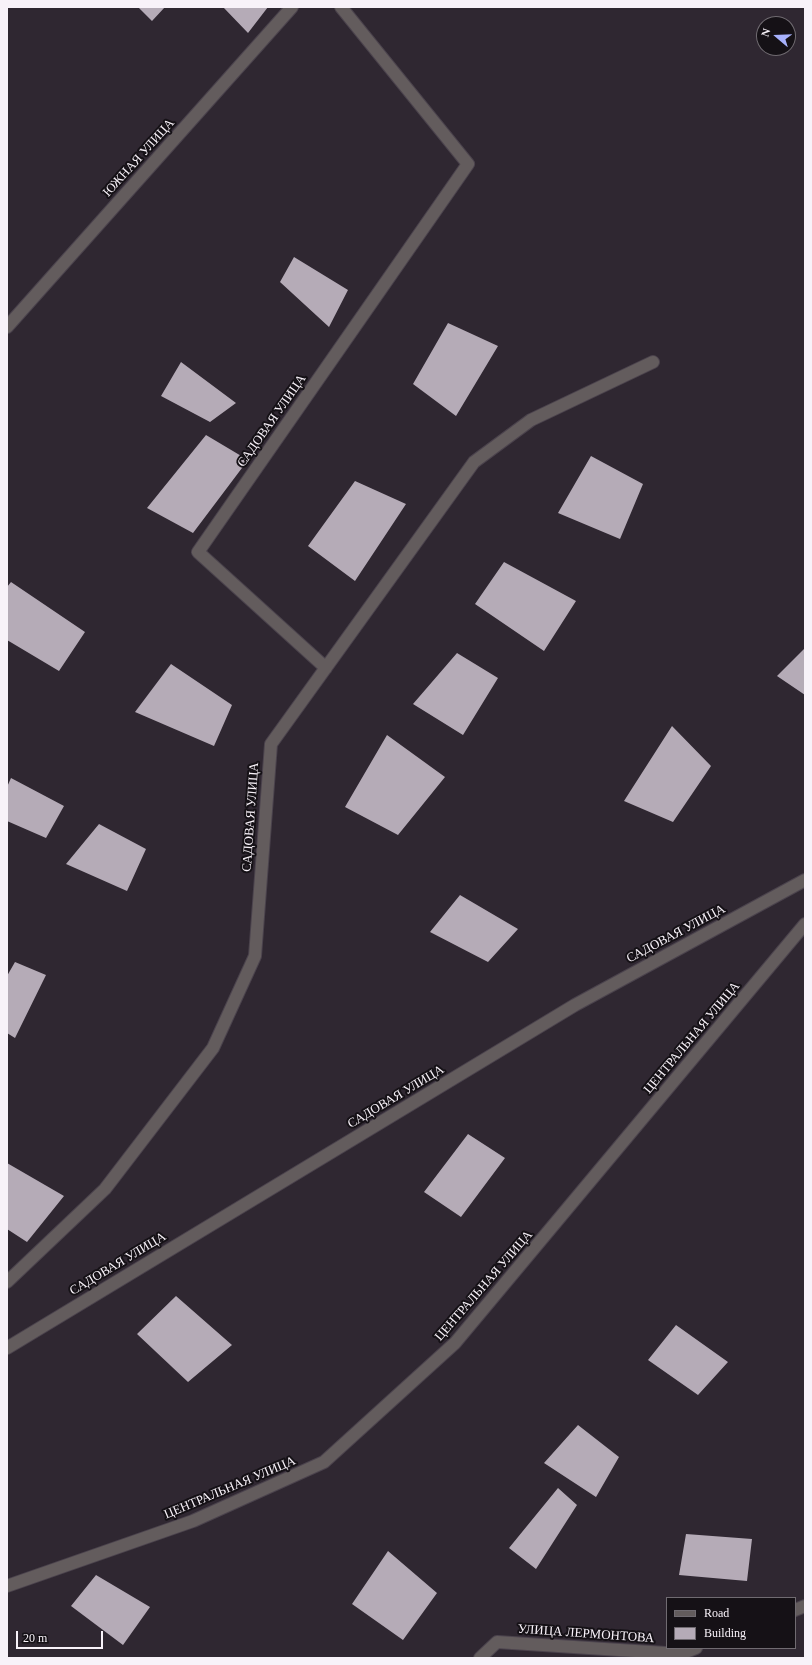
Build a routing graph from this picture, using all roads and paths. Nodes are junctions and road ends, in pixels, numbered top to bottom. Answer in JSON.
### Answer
{"nodes":[{"id":1,"x":292,"y":7,"type":"edge"},
{"id":2,"x":341,"y":7,"type":"edge"},
{"id":3,"x":7,"y":327,"type":"edge"},
{"id":4,"x":653,"y":362,"type":"dead end"},
{"id":5,"x":326,"y":668,"type":"junction"},
{"id":6,"x":805,"y":880,"type":"edge"},
{"id":7,"x":805,"y":924,"type":"edge"},
{"id":8,"x":7,"y":1282,"type":"edge"},
{"id":9,"x":7,"y":1348,"type":"edge"},
{"id":10,"x":7,"y":1586,"type":"edge"},
{"id":11,"x":694,"y":1649,"type":"edge"},
{"id":12,"x":480,"y":1658,"type":"edge"}],
"edges":[{"from":1,"to":3,"type":"street","name":"ЮЖНАЯ УЛИЦА"},
{"from":2,"to":5,"type":"street","name":"САДОВАЯ УЛИЦА"},
{"from":4,"to":5,"type":"street","name":"САДОВАЯ УЛИЦА"},
{"from":5,"to":8,"type":"street","name":"САДОВАЯ УЛИЦА"},
{"from":6,"to":9,"type":"street","name":"САДОВАЯ УЛИЦА"},
{"from":7,"to":10,"type":"street","name":"ЦЕНТРАЛЬНАЯ УЛИЦА"},
{"from":11,"to":12,"type":"street","name":"УЛИЦА ЛЕРМОНТОВА"}]}
